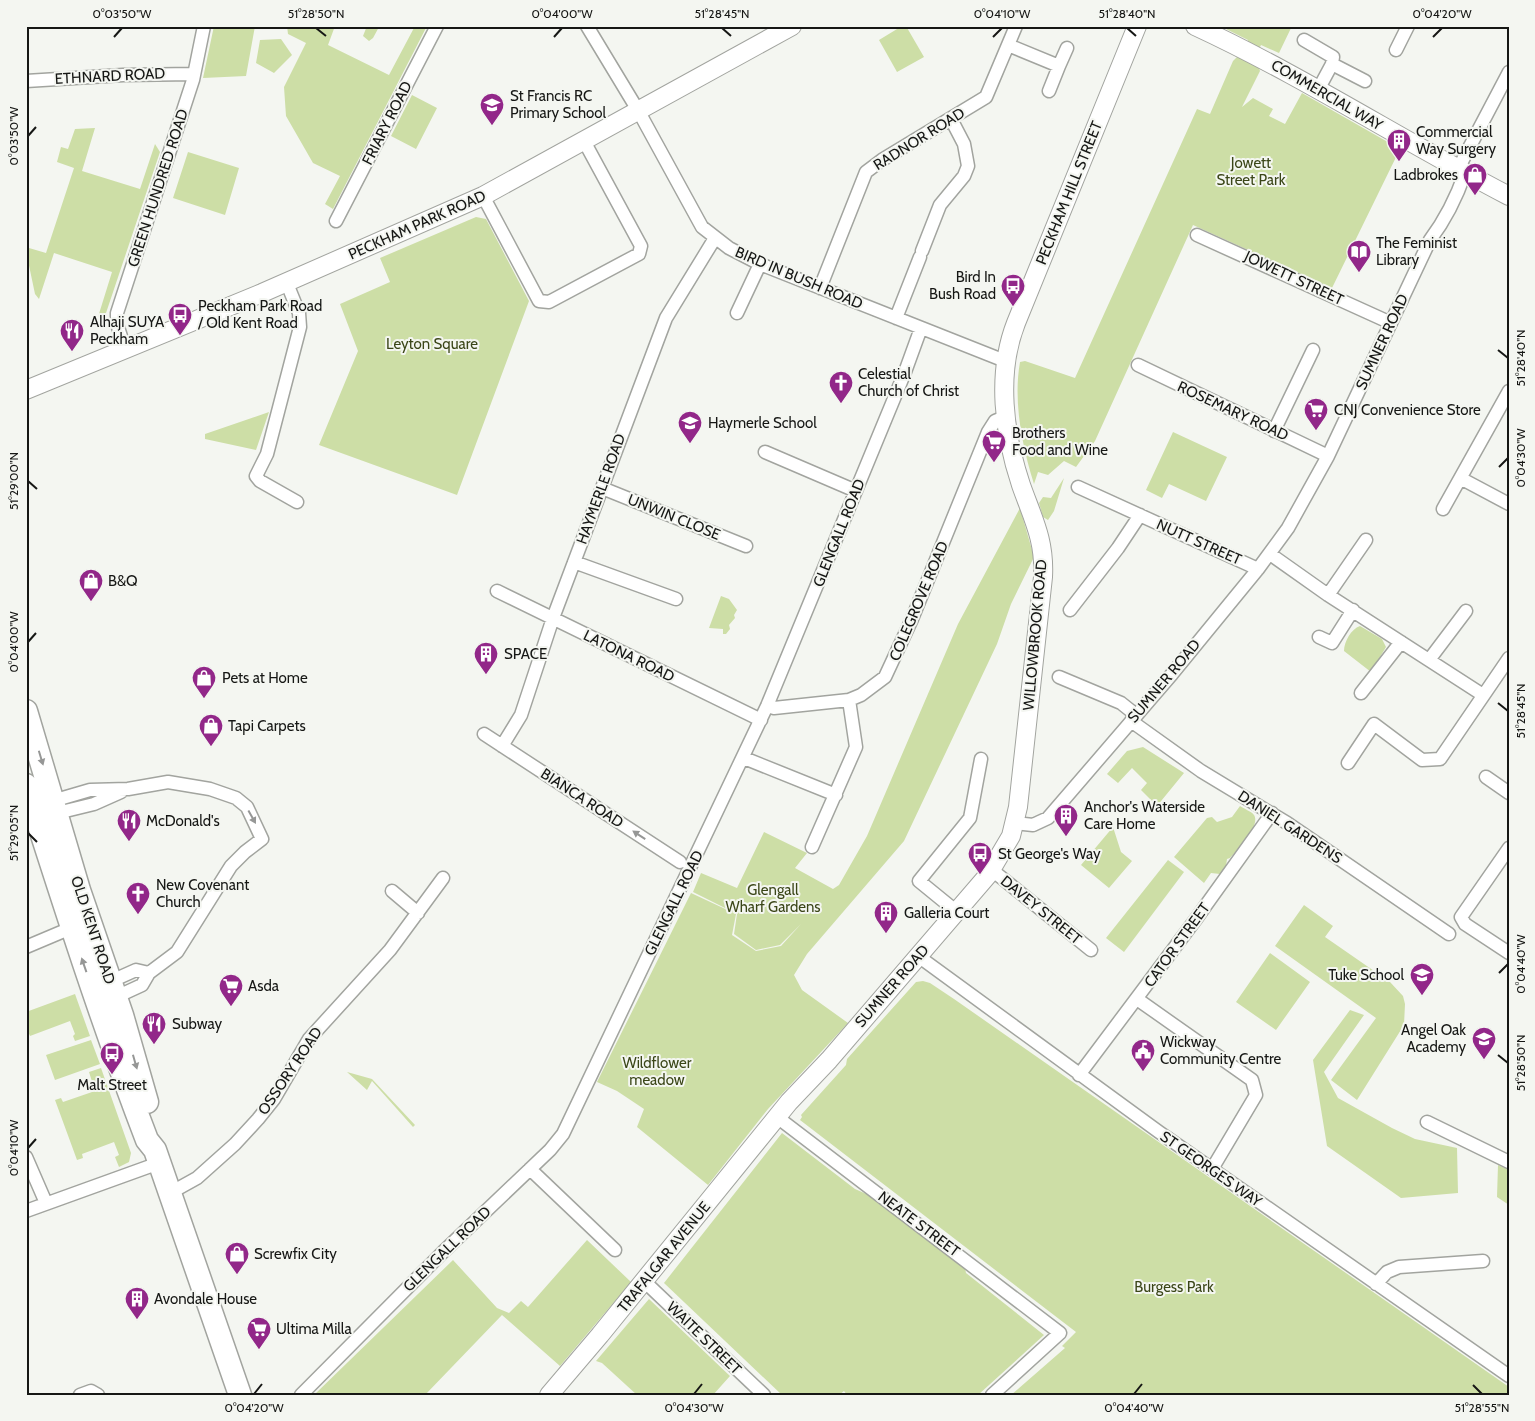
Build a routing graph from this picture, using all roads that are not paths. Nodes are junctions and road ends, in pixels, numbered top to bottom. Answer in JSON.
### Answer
{"nodes":[{"id":1,"x":204,"y":26,"type":"edge"},
{"id":2,"x":438,"y":26,"type":"edge"},
{"id":3,"x":587,"y":26,"type":"edge"},
{"id":4,"x":792,"y":26,"type":"edge"},
{"id":5,"x":1016,"y":26,"type":"edge"},
{"id":6,"x":1137,"y":26,"type":"edge"},
{"id":7,"x":1196,"y":26,"type":"edge"},
{"id":8,"x":1408,"y":26,"type":"edge"},
{"id":9,"x":1304,"y":40,"type":"dead end"},
{"id":10,"x":1008,"y":45,"type":"junction"},
{"id":11,"x":1067,"y":48,"type":"dead end"},
{"id":12,"x":1396,"y":50,"type":"dead end"},
{"id":13,"x":1332,"y":64,"type":"junction"},
{"id":14,"x":1059,"y":66,"type":"junction"},
{"id":15,"x":193,"y":74,"type":"junction"},
{"id":16,"x":1507,"y":78,"type":"edge"},
{"id":17,"x":26,"y":81,"type":"edge"},
{"id":18,"x":1365,"y":81,"type":"dead end"},
{"id":19,"x":1318,"y":90,"type":"junction"},
{"id":20,"x":1049,"y":91,"type":"dead end"},
{"id":21,"x":639,"y":112,"type":"junction"},
{"id":22,"x":951,"y":119,"type":"junction"},
{"id":23,"x":584,"y":141,"type":"junction"},
{"id":24,"x":1461,"y":175,"type":"junction"},
{"id":25,"x":483,"y":196,"type":"junction"},
{"id":26,"x":1509,"y":196,"type":"edge"},
{"id":27,"x":336,"y":221,"type":"dead end"},
{"id":28,"x":1197,"y":235,"type":"dead end"},
{"id":29,"x":714,"y":238,"type":"junction"},
{"id":30,"x":760,"y":264,"type":"junction"},
{"id":31,"x":286,"y":282,"type":"junction"},
{"id":32,"x":820,"y":288,"type":"junction"},
{"id":33,"x":737,"y":313,"type":"dead end"},
{"id":34,"x":896,"y":318,"type":"junction"},
{"id":35,"x":1392,"y":323,"type":"junction"},
{"id":36,"x":921,"y":328,"type":"junction"},
{"id":37,"x":125,"y":349,"type":"junction"},
{"id":38,"x":1313,"y":350,"type":"dead end"},
{"id":39,"x":1006,"y":361,"type":"junction"},
{"id":40,"x":1138,"y":366,"type":"dead end"},
{"id":41,"x":26,"y":390,"type":"edge"},
{"id":42,"x":1509,"y":391,"type":"edge"},
{"id":43,"x":1007,"y":416,"type":"junction"},
{"id":44,"x":1274,"y":431,"type":"junction"},
{"id":45,"x":765,"y":452,"type":"dead end"},
{"id":46,"x":1328,"y":456,"type":"junction"},
{"id":47,"x":1462,"y":479,"type":"junction"},
{"id":48,"x":1078,"y":487,"type":"dead end"},
{"id":49,"x":602,"y":488,"type":"junction"},
{"id":50,"x":856,"y":491,"type":"junction"},
{"id":51,"x":297,"y":502,"type":"dead end"},
{"id":52,"x":1509,"y":504,"type":"edge"},
{"id":53,"x":1443,"y":509,"type":"dead end"},
{"id":54,"x":1140,"y":515,"type":"junction"},
{"id":55,"x":1366,"y":540,"type":"dead end"},
{"id":56,"x":746,"y":546,"type":"dead end"},
{"id":57,"x":1270,"y":554,"type":"junction"},
{"id":58,"x":574,"y":562,"type":"junction"},
{"id":59,"x":1258,"y":569,"type":"junction"},
{"id":60,"x":497,"y":591,"type":"dead end"},
{"id":61,"x":1328,"y":595,"type":"junction"},
{"id":62,"x":676,"y":599,"type":"dead end"},
{"id":63,"x":1070,"y":610,"type":"dead end"},
{"id":64,"x":1353,"y":610,"type":"junction"},
{"id":65,"x":1466,"y":610,"type":"dead end"},
{"id":66,"x":553,"y":618,"type":"junction"},
{"id":67,"x":1319,"y":637,"type":"dead end"},
{"id":68,"x":1401,"y":642,"type":"junction"},
{"id":69,"x":1509,"y":658,"type":"edge"},
{"id":70,"x":1430,"y":660,"type":"junction"},
{"id":71,"x":1058,"y":678,"type":"dead end"},
{"id":72,"x":1361,"y":694,"type":"dead end"},
{"id":73,"x":1482,"y":696,"type":"junction"},
{"id":74,"x":848,"y":700,"type":"junction"},
{"id":75,"x":767,"y":706,"type":"junction"},
{"id":76,"x":26,"y":712,"type":"edge"},
{"id":77,"x":1134,"y":718,"type":"junction"},
{"id":78,"x":761,"y":720,"type":"junction"},
{"id":79,"x":484,"y":734,"type":"dead end"},
{"id":80,"x":502,"y":746,"type":"junction"},
{"id":81,"x":744,"y":758,"type":"junction"},
{"id":82,"x":981,"y":759,"type":"dead end"},
{"id":83,"x":1348,"y":763,"type":"dead end"},
{"id":84,"x":1486,"y":777,"type":"dead end"},
{"id":85,"x":26,"y":785,"type":"edge"},
{"id":86,"x":1509,"y":793,"type":"edge"},
{"id":87,"x":836,"y":794,"type":"junction"},
{"id":88,"x":55,"y":807,"type":"junction"},
{"id":89,"x":35,"y":812,"type":"junction"},
{"id":90,"x":1272,"y":813,"type":"junction"},
{"id":91,"x":1015,"y":823,"type":"junction"},
{"id":92,"x":812,"y":847,"type":"dead end"},
{"id":93,"x":1509,"y":848,"type":"edge"},
{"id":94,"x":680,"y":862,"type":"dead end"},
{"id":95,"x":992,"y":870,"type":"junction"},
{"id":96,"x":443,"y":878,"type":"dead end"},
{"id":97,"x":392,"y":891,"type":"dead end"},
{"id":98,"x":957,"y":912,"type":"junction"},
{"id":99,"x":418,"y":913,"type":"junction"},
{"id":100,"x":71,"y":928,"type":"junction"},
{"id":101,"x":1449,"y":934,"type":"dead end"},
{"id":102,"x":26,"y":947,"type":"edge"},
{"id":103,"x":1091,"y":950,"type":"dead end"},
{"id":104,"x":1509,"y":953,"type":"edge"},
{"id":105,"x":918,"y":956,"type":"junction"},
{"id":106,"x":149,"y":973,"type":"junction"},
{"id":107,"x":107,"y":991,"type":"junction"},
{"id":108,"x":1137,"y":999,"type":"junction"},
{"id":109,"x":1079,"y":1075,"type":"junction"},
{"id":110,"x":777,"y":1117,"type":"junction"},
{"id":111,"x":1428,"y":1122,"type":"dead end"},
{"id":112,"x":157,"y":1156,"type":"junction"},
{"id":113,"x":26,"y":1158,"type":"edge"},
{"id":114,"x":1509,"y":1162,"type":"edge"},
{"id":115,"x":530,"y":1169,"type":"junction"},
{"id":116,"x":1212,"y":1169,"type":"junction"},
{"id":117,"x":170,"y":1193,"type":"junction"},
{"id":118,"x":46,"y":1203,"type":"junction"},
{"id":119,"x":26,"y":1211,"type":"edge"},
{"id":120,"x":615,"y":1250,"type":"dead end"},
{"id":121,"x":1483,"y":1261,"type":"dead end"},
{"id":122,"x":644,"y":1281,"type":"junction"},
{"id":123,"x":1376,"y":1284,"type":"junction"},
{"id":124,"x":1509,"y":1376,"type":"edge"},
{"id":125,"x":80,"y":1395,"type":"edge"},
{"id":126,"x":98,"y":1395,"type":"edge"},
{"id":127,"x":240,"y":1395,"type":"edge"},
{"id":128,"x":301,"y":1395,"type":"edge"},
{"id":129,"x":549,"y":1395,"type":"edge"},
{"id":130,"x":764,"y":1395,"type":"edge"},
{"id":131,"x":992,"y":1395,"type":"edge"}],
"edges":[{"from":1,"to":15,"type":"street","name":"GREEN HUNDRED ROAD"},
{"from":2,"to":27,"type":"street","name":"FRIARY ROAD"},
{"from":3,"to":21,"type":"street","name":"BIRD IN BUSH ROAD"},
{"from":4,"to":21,"type":"main road","name":"PECKHAM PARK ROAD"},
{"from":5,"to":10,"type":"street","name":"RADNOR ROAD"},
{"from":6,"to":39,"type":"main road","name":"PECKHAM HILL STREET"},
{"from":7,"to":19,"type":"main road","name":"COMMERCIAL WAY"},
{"from":8,"to":12,"type":"street"},
{"from":9,"to":13,"type":"street"},
{"from":10,"to":14,"type":"street"},
{"from":10,"to":22,"type":"street","name":"RADNOR ROAD"},
{"from":11,"to":14,"type":"street"},
{"from":13,"to":18,"type":"street"},
{"from":13,"to":19,"type":"street"},
{"from":14,"to":20,"type":"street"},
{"from":15,"to":17,"type":"street","name":"ETHNARD ROAD"},
{"from":15,"to":37,"type":"street","name":"GREEN HUNDRED ROAD"},
{"from":16,"to":24,"type":"street","name":"SUMNER ROAD"},
{"from":19,"to":24,"type":"main road","name":"COMMERCIAL WAY"},
{"from":21,"to":23,"type":"main road","name":"PECKHAM PARK ROAD"},
{"from":21,"to":29,"type":"street","name":"BIRD IN BUSH ROAD"},
{"from":22,"to":32,"type":"street","name":"RADNOR ROAD"},
{"from":22,"to":34,"type":"street"},
{"from":23,"to":25,"type":"main road","name":"PECKHAM PARK ROAD"},
{"from":23,"to":25,"type":"street"},
{"from":24,"to":26,"type":"main road","name":"COMMERCIAL WAY"},
{"from":24,"to":35,"type":"street","name":"SUMNER ROAD"},
{"from":25,"to":31,"type":"main road","name":"PECKHAM PARK ROAD"},
{"from":28,"to":35,"type":"street","name":"JOWETT STREET"},
{"from":29,"to":30,"type":"street","name":"BIRD IN BUSH ROAD"},
{"from":29,"to":49,"type":"street","name":"HAYMERLE ROAD"},
{"from":30,"to":32,"type":"street","name":"BIRD IN BUSH ROAD"},
{"from":30,"to":33,"type":"street"},
{"from":31,"to":37,"type":"main road","name":"PECKHAM PARK ROAD"},
{"from":31,"to":51,"type":"street"},
{"from":32,"to":34,"type":"street","name":"BIRD IN BUSH ROAD"},
{"from":34,"to":36,"type":"street","name":"BIRD IN BUSH ROAD"},
{"from":35,"to":46,"type":"street","name":"SUMNER ROAD"},
{"from":36,"to":39,"type":"street","name":"BIRD IN BUSH ROAD"},
{"from":36,"to":50,"type":"street","name":"GLENGALL ROAD"},
{"from":37,"to":41,"type":"main road","name":"PECKHAM PARK ROAD"},
{"from":38,"to":44,"type":"street"},
{"from":39,"to":43,"type":"main road","name":"WILLOWBROOK ROAD"},
{"from":40,"to":44,"type":"street","name":"ROSEMARY ROAD"},
{"from":42,"to":47,"type":"street"},
{"from":43,"to":74,"type":"street","name":"COLEGROVE ROAD"},
{"from":43,"to":91,"type":"main road","name":"WILLOWBROOK ROAD"},
{"from":44,"to":46,"type":"street","name":"ROSEMARY ROAD"},
{"from":45,"to":50,"type":"street"},
{"from":46,"to":57,"type":"street","name":"SUMNER ROAD"},
{"from":47,"to":52,"type":"street"},
{"from":47,"to":53,"type":"street"},
{"from":48,"to":54,"type":"street","name":"NUTT STREET"},
{"from":49,"to":56,"type":"street","name":"UNWIN CLOSE"},
{"from":49,"to":58,"type":"street","name":"HAYMERLE ROAD"},
{"from":50,"to":75,"type":"street","name":"GLENGALL ROAD"},
{"from":54,"to":59,"type":"street","name":"NUTT STREET"},
{"from":54,"to":63,"type":"street","name":"NUTT STREET"},
{"from":55,"to":61,"type":"street"},
{"from":57,"to":59,"type":"street","name":"SUMNER ROAD"},
{"from":57,"to":61,"type":"street"},
{"from":58,"to":62,"type":"street"},
{"from":58,"to":66,"type":"street","name":"HAYMERLE ROAD"},
{"from":59,"to":77,"type":"street","name":"SUMNER ROAD"},
{"from":60,"to":66,"type":"street","name":"LATONA ROAD"},
{"from":61,"to":64,"type":"street"},
{"from":64,"to":67,"type":"street"},
{"from":64,"to":68,"type":"street"},
{"from":65,"to":70,"type":"street"},
{"from":66,"to":78,"type":"street","name":"LATONA ROAD"},
{"from":66,"to":80,"type":"street","name":"HAYMERLE ROAD"},
{"from":68,"to":70,"type":"street"},
{"from":68,"to":72,"type":"street"},
{"from":69,"to":73,"type":"street"},
{"from":70,"to":73,"type":"street"},
{"from":71,"to":77,"type":"street","name":"DANIEL GARDENS"},
{"from":73,"to":83,"type":"street"},
{"from":74,"to":75,"type":"street","name":"COLEGROVE ROAD"},
{"from":74,"to":87,"type":"street"},
{"from":75,"to":78,"type":"street","name":"GLENGALL ROAD"},
{"from":76,"to":88,"type":"highway","name":"OLD KENT ROAD","one_way":true},
{"from":77,"to":90,"type":"street","name":"DANIEL GARDENS"},
{"from":77,"to":91,"type":"street","name":"SUMNER ROAD"},
{"from":78,"to":81,"type":"street","name":"GLENGALL ROAD"},
{"from":79,"to":80,"type":"street","name":"BIANCA ROAD"},
{"from":94,"to":80,"type":"street","name":"BIANCA ROAD","one_way":true},
{"from":81,"to":87,"type":"street"},
{"from":81,"to":115,"type":"street","name":"GLENGALL ROAD"},
{"from":82,"to":98,"type":"street"},
{"from":84,"to":86,"type":"street"},
{"from":85,"to":89,"type":"highway","name":"OLD KENT ROAD"},
{"from":87,"to":92,"type":"street"},
{"from":88,"to":89,"type":"street"},
{"from":88,"to":106,"type":"street","one_way":true},
{"from":88,"to":107,"type":"highway","name":"OLD KENT ROAD"},
{"from":89,"to":100,"type":"highway","name":"OLD KENT ROAD"},
{"from":90,"to":101,"type":"street","name":"DANIEL GARDENS"},
{"from":90,"to":108,"type":"street","name":"CATOR STREET"},
{"from":91,"to":95,"type":"main road","name":"SUMNER ROAD"},
{"from":93,"to":104,"type":"street"},
{"from":95,"to":98,"type":"main road","name":"SUMNER ROAD"},
{"from":95,"to":103,"type":"street","name":"DAVEY STREET"},
{"from":96,"to":99,"type":"street","name":"OSSORY ROAD"},
{"from":97,"to":99,"type":"street"},
{"from":98,"to":105,"type":"main road","name":"SUMNER ROAD"},
{"from":99,"to":117,"type":"street","name":"OSSORY ROAD"},
{"from":100,"to":102,"type":"street"},
{"from":107,"to":100,"type":"highway","name":"OLD KENT ROAD","one_way":true},
{"from":105,"to":109,"type":"street","name":"ST GEORGES WAY"},
{"from":105,"to":110,"type":"main road","name":"SUMNER ROAD"},
{"from":106,"to":107,"type":"street"},
{"from":106,"to":107,"type":"street"},
{"from":107,"to":112,"type":"highway","name":"OLD KENT ROAD"},
{"from":108,"to":109,"type":"street","name":"CATOR STREET"},
{"from":108,"to":116,"type":"street"},
{"from":109,"to":116,"type":"street","name":"ST GEORGES WAY"},
{"from":110,"to":122,"type":"main road","name":"TRAFALGAR AVENUE"},
{"from":110,"to":131,"type":"street","name":"NEATE STREET"},
{"from":111,"to":114,"type":"street"},
{"from":112,"to":117,"type":"highway","name":"OLD KENT ROAD"},
{"from":112,"to":118,"type":"street"},
{"from":113,"to":118,"type":"street"},
{"from":115,"to":120,"type":"street"},
{"from":115,"to":128,"type":"street","name":"GLENGALL ROAD"},
{"from":116,"to":123,"type":"street","name":"ST GEORGES WAY"},
{"from":117,"to":127,"type":"highway","name":"OLD KENT ROAD"},
{"from":118,"to":119,"type":"street"},
{"from":121,"to":123,"type":"street"},
{"from":122,"to":129,"type":"main road","name":"TRAFALGAR AVENUE"},
{"from":122,"to":130,"type":"street","name":"WAITE STREET"},
{"from":123,"to":124,"type":"street","name":"ST GEORGES WAY"},
{"from":125,"to":126,"type":"street"}]}
